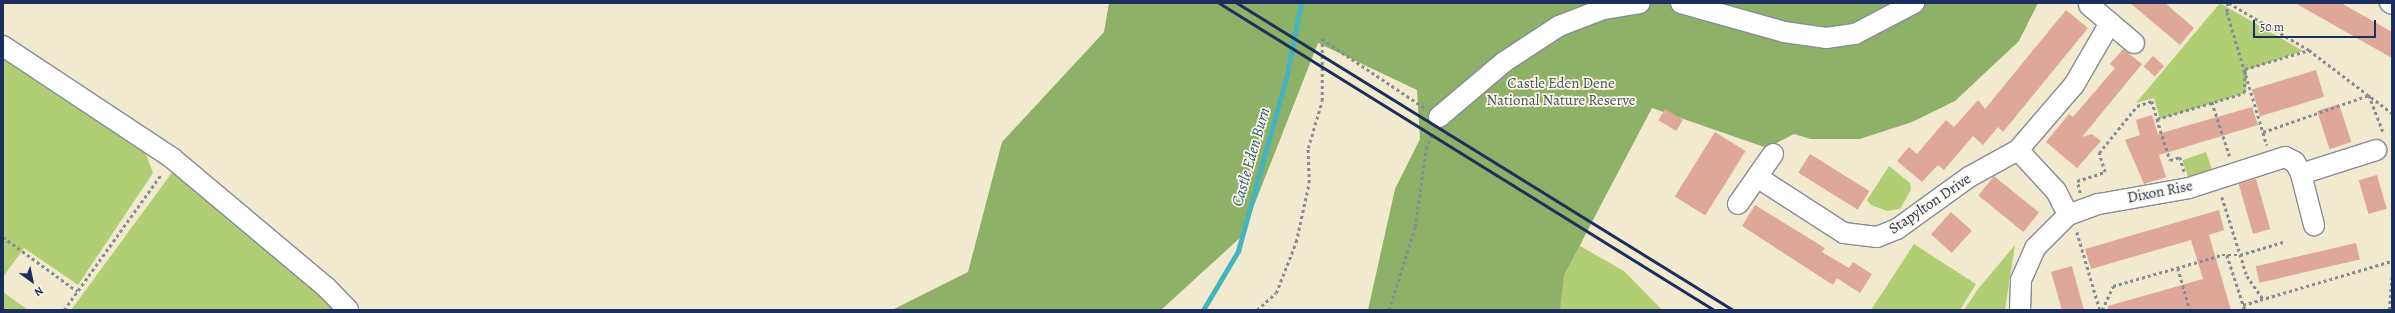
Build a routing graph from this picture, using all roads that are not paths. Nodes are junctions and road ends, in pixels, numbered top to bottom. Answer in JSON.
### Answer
{"nodes":[{"id":1,"x":1640,"y":3,"type":"edge"},
{"id":2,"x":1681,"y":3,"type":"edge"},
{"id":3,"x":1914,"y":3,"type":"edge"},
{"id":4,"x":2088,"y":5,"type":"dead end"},
{"id":5,"x":2110,"y":23,"type":"junction"},
{"id":6,"x":2134,"y":43,"type":"dead end"},
{"id":7,"x":3,"y":46,"type":"edge"},
{"id":8,"x":1439,"y":117,"type":"road end"},
{"id":9,"x":2381,"y":145,"type":"road end"},
{"id":10,"x":2018,"y":150,"type":"junction"},
{"id":11,"x":1773,"y":154,"type":"dead end"},
{"id":12,"x":2301,"y":174,"type":"junction"},
{"id":13,"x":1757,"y":176,"type":"junction"},
{"id":14,"x":1738,"y":204,"type":"dead end"},
{"id":15,"x":2075,"y":212,"type":"junction"},
{"id":16,"x":2314,"y":225,"type":"dead end"},
{"id":17,"x":348,"y":310,"type":"edge"},
{"id":18,"x":2020,"y":310,"type":"edge"}],
"edges":[{"from":1,"to":8,"type":"street"},
{"from":2,"to":3,"type":"street"},
{"from":4,"to":5,"type":"street"},
{"from":5,"to":6,"type":"street"},
{"from":5,"to":10,"type":"street","name":"Stapylton Drive"},
{"from":7,"to":17,"type":"street"},
{"from":9,"to":12,"type":"street"},
{"from":10,"to":13,"type":"street","name":"Stapylton Drive"},
{"from":10,"to":15,"type":"street"},
{"from":11,"to":13,"type":"street"},
{"from":12,"to":15,"type":"street","name":"Dixon Rise"},
{"from":12,"to":16,"type":"street","name":"Dixon Rise"},
{"from":13,"to":14,"type":"street"},
{"from":15,"to":18,"type":"street"}]}
